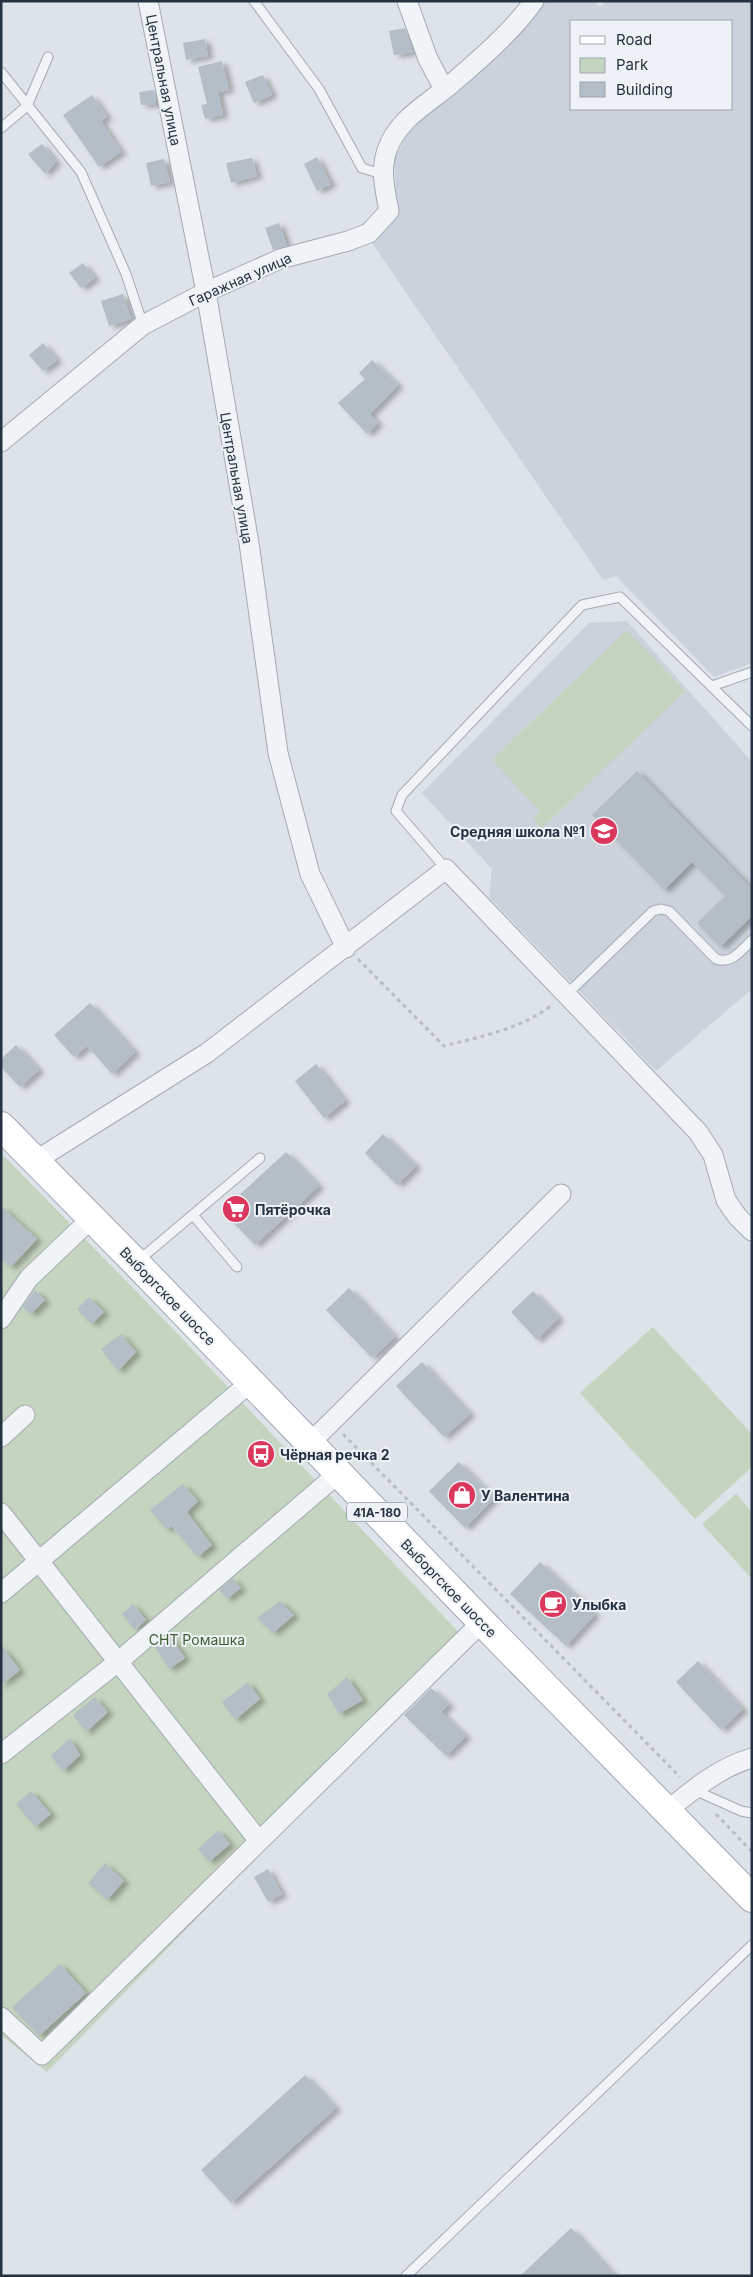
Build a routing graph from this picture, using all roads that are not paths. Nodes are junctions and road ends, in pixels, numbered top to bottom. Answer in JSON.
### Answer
{"nodes":[{"id":1,"x":148,"y":1,"type":"edge"},
{"id":2,"x":254,"y":1,"type":"edge"},
{"id":3,"x":407,"y":1,"type":"edge"},
{"id":4,"x":534,"y":1,"type":"edge"},
{"id":5,"x":48,"y":57,"type":"dead end"},
{"id":6,"x":1,"y":72,"type":"edge"},
{"id":7,"x":444,"y":89,"type":"junction"},
{"id":8,"x":27,"y":106,"type":"junction"},
{"id":9,"x":1,"y":128,"type":"edge"},
{"id":10,"x":382,"y":174,"type":"junction"},
{"id":11,"x":206,"y":292,"type":"junction"},
{"id":12,"x":143,"y":325,"type":"junction"},
{"id":13,"x":1,"y":442,"type":"edge"},
{"id":14,"x":752,"y":672,"type":"edge"},
{"id":15,"x":712,"y":686,"type":"junction"},
{"id":16,"x":752,"y":726,"type":"edge"},
{"id":17,"x":446,"y":869,"type":"junction"},
{"id":18,"x":752,"y":940,"type":"edge"},
{"id":19,"x":346,"y":948,"type":"junction"},
{"id":20,"x":566,"y":994,"type":"junction"},
{"id":21,"x":1,"y":1126,"type":"edge"},
{"id":22,"x":260,"y":1158,"type":"dead end"},
{"id":23,"x":35,"y":1161,"type":"junction"},
{"id":24,"x":561,"y":1194,"type":"dead end"},
{"id":25,"x":193,"y":1215,"type":"junction"},
{"id":26,"x":92,"y":1218,"type":"junction"},
{"id":27,"x":752,"y":1231,"type":"edge"},
{"id":28,"x":136,"y":1263,"type":"junction"},
{"id":29,"x":237,"y":1267,"type":"dead end"},
{"id":30,"x":1,"y":1320,"type":"edge"},
{"id":31,"x":251,"y":1382,"type":"junction"},
{"id":32,"x":25,"y":1415,"type":"dead end"},
{"id":33,"x":1,"y":1437,"type":"edge"},
{"id":34,"x":311,"y":1442,"type":"junction"},
{"id":35,"x":340,"y":1472,"type":"junction"},
{"id":36,"x":1,"y":1513,"type":"edge"},
{"id":37,"x":39,"y":1562,"type":"junction"},
{"id":38,"x":1,"y":1593,"type":"edge"},
{"id":39,"x":482,"y":1622,"type":"junction"},
{"id":40,"x":119,"y":1660,"type":"junction"},
{"id":41,"x":1,"y":1754,"type":"edge"},
{"id":42,"x":752,"y":1758,"type":"edge"},
{"id":43,"x":692,"y":1789,"type":"junction"},
{"id":44,"x":667,"y":1811,"type":"junction"},
{"id":45,"x":752,"y":1813,"type":"edge"},
{"id":46,"x":259,"y":1841,"type":"junction"},
{"id":47,"x":752,"y":1898,"type":"edge"},
{"id":48,"x":752,"y":1945,"type":"edge"},
{"id":49,"x":1,"y":2016,"type":"edge"},
{"id":50,"x":406,"y":2276,"type":"edge"}],
"edges":[{"from":1,"to":11,"type":"street","name":"Центральная улица"},
{"from":2,"to":10,"type":"lane"},
{"from":3,"to":7,"type":"street"},
{"from":4,"to":7,"type":"street","name":"Гаражная улица"},
{"from":5,"to":8,"type":"lane"},
{"from":6,"to":8,"type":"lane"},
{"from":7,"to":10,"type":"street","name":"Гаражная улица"},
{"from":8,"to":9,"type":"lane"},
{"from":8,"to":12,"type":"lane"},
{"from":10,"to":11,"type":"street","name":"Гаражная улица"},
{"from":11,"to":12,"type":"street","name":"Гаражная улица"},
{"from":11,"to":19,"type":"street","name":"Центральная улица"},
{"from":12,"to":13,"type":"street","name":"Гаражная улица"},
{"from":14,"to":15,"type":"lane"},
{"from":15,"to":16,"type":"lane"},
{"from":15,"to":17,"type":"lane"},
{"from":17,"to":19,"type":"street"},
{"from":17,"to":20,"type":"street"},
{"from":18,"to":20,"type":"lane"},
{"from":19,"to":23,"type":"street"},
{"from":20,"to":27,"type":"street"},
{"from":21,"to":23,"type":"main road","name":"Выборгское шоссе","number":"41А-180"},
{"from":22,"to":25,"type":"lane"},
{"from":23,"to":26,"type":"main road","name":"Выборгское шоссе","number":"41А-180"},
{"from":24,"to":34,"type":"street"},
{"from":25,"to":28,"type":"lane"},
{"from":25,"to":29,"type":"lane"},
{"from":26,"to":28,"type":"main road","name":"Выборгское шоссе","number":"41А-180"},
{"from":26,"to":30,"type":"street"},
{"from":28,"to":31,"type":"main road","name":"Выборгское шоссе","number":"41А-180"},
{"from":31,"to":34,"type":"main road","name":"Выборгское шоссе","number":"41А-180"},
{"from":31,"to":37,"type":"street"},
{"from":32,"to":33,"type":"street"},
{"from":34,"to":35,"type":"main road","name":"Выборгское шоссе","number":"41А-180"},
{"from":35,"to":39,"type":"main road","name":"Выборгское шоссе","number":"41А-180"},
{"from":35,"to":40,"type":"street"},
{"from":36,"to":37,"type":"street"},
{"from":37,"to":38,"type":"street"},
{"from":37,"to":40,"type":"street"},
{"from":39,"to":44,"type":"main road","name":"Выборгское шоссе","number":"41А-180"},
{"from":39,"to":46,"type":"street"},
{"from":40,"to":41,"type":"street"},
{"from":40,"to":46,"type":"street"},
{"from":42,"to":43,"type":"street"},
{"from":43,"to":44,"type":"street"},
{"from":43,"to":45,"type":"lane"},
{"from":44,"to":47,"type":"main road","name":"Выборгское шоссе","number":"41А-180"},
{"from":46,"to":49,"type":"street"},
{"from":48,"to":50,"type":"lane"}]}
